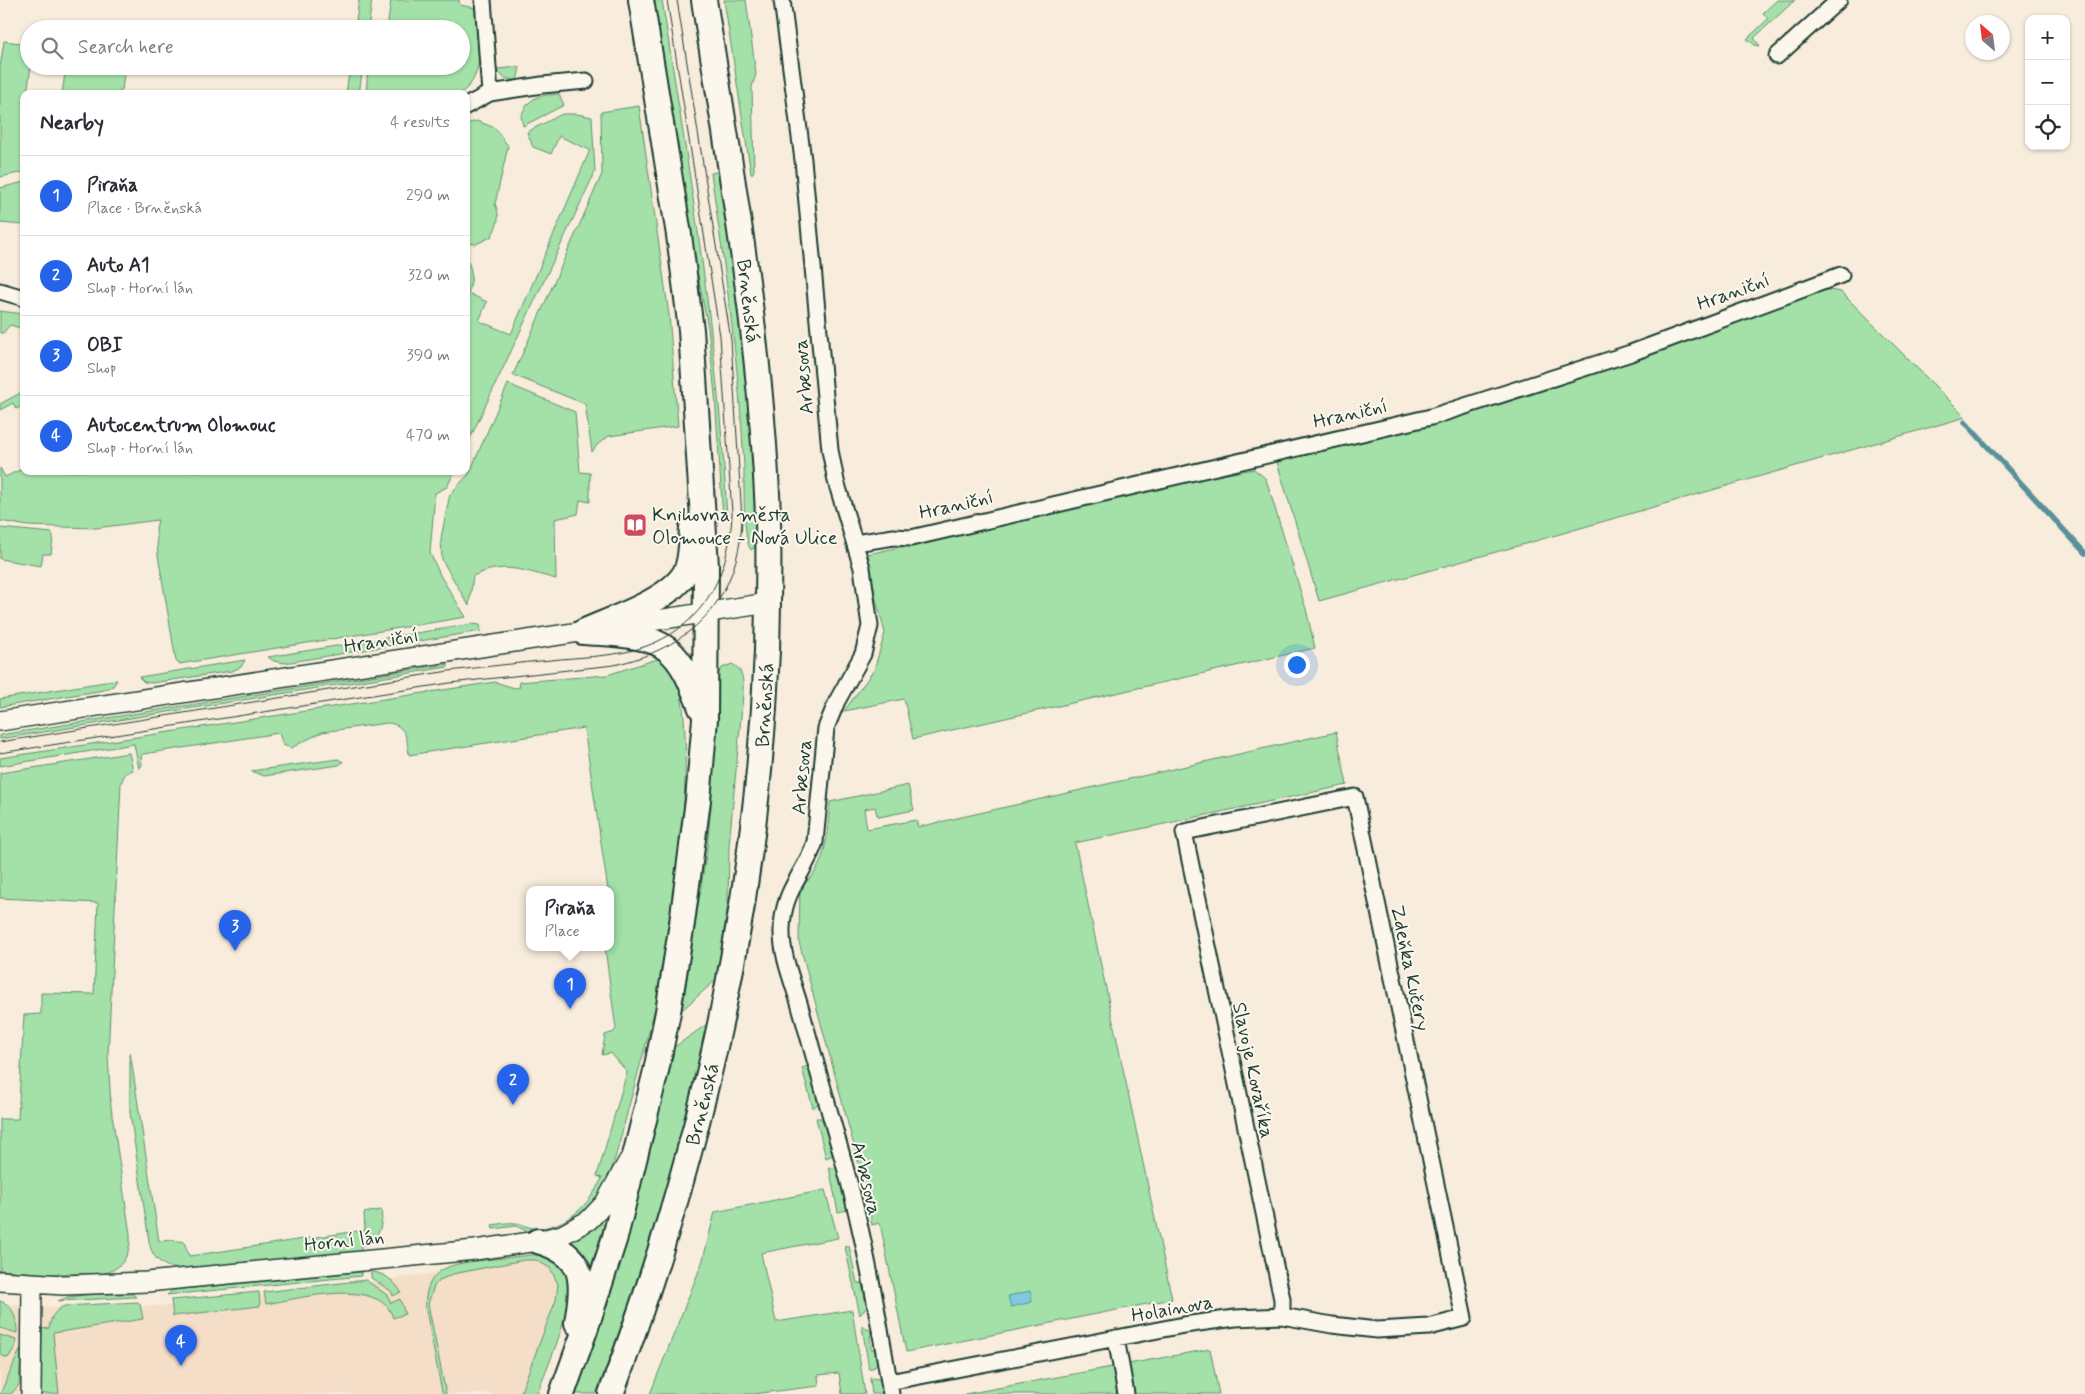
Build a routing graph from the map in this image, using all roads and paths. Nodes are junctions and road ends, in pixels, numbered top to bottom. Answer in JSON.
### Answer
{"nodes":[{"id":1,"x":483,"y":0,"type":"edge"},
{"id":2,"x":641,"y":0,"type":"edge"},
{"id":3,"x":704,"y":0,"type":"edge"},
{"id":4,"x":782,"y":0,"type":"edge"},
{"id":5,"x":1839,"y":0,"type":"edge"},
{"id":6,"x":1777,"y":56,"type":"dead end"},
{"id":7,"x":586,"y":81,"type":"dead end"},
{"id":8,"x":490,"y":94,"type":"junction"},
{"id":9,"x":470,"y":104,"type":"edge"},
{"id":10,"x":1841,"y":275,"type":"dead end"},
{"id":11,"x":0,"y":291,"type":"edge"},
{"id":12,"x":20,"y":297,"type":"edge"},
{"id":13,"x":698,"y":434,"type":"junction"},
{"id":14,"x":855,"y":543,"type":"junction"},
{"id":15,"x":768,"y":603,"type":"junction"},
{"id":16,"x":706,"y":613,"type":"junction"},
{"id":17,"x":583,"y":632,"type":"junction"},
{"id":18,"x":705,"y":719,"type":"junction"},
{"id":19,"x":0,"y":721,"type":"edge"},
{"id":20,"x":1184,"y":832,"type":"joint"},
{"id":21,"x":641,"y":1138,"type":"junction"},
{"id":22,"x":538,"y":1241,"type":"junction"},
{"id":23,"x":0,"y":1282,"type":"edge"},
{"id":24,"x":32,"y":1284,"type":"junction"},
{"id":25,"x":1282,"y":1316,"type":"junction"},
{"id":26,"x":1464,"y":1318,"type":"joint"},
{"id":27,"x":1116,"y":1338,"type":"junction"},
{"id":28,"x":566,"y":1385,"type":"edge"},
{"id":29,"x":890,"y":1388,"type":"edge"},
{"id":30,"x":31,"y":1394,"type":"edge"},
{"id":31,"x":611,"y":1394,"type":"edge"},
{"id":32,"x":1126,"y":1394,"type":"edge"}],
"edges":[{"from":1,"to":8,"type":"street"},
{"from":2,"to":13,"type":"main road"},
{"from":3,"to":15,"type":"main road","name":"Brněnská"},
{"from":4,"to":14,"type":"street","name":"Arbesova"},
{"from":5,"to":6,"type":"street"},
{"from":7,"to":8,"type":"street"},
{"from":8,"to":9,"type":"street"},
{"from":10,"to":14,"type":"street","name":"Hraniční"},
{"from":11,"to":12,"type":"street"},
{"from":13,"to":16,"type":"main road"},
{"from":13,"to":17,"type":"main road"},
{"from":14,"to":29,"type":"street","name":"Arbesova"},
{"from":15,"to":16,"type":"street","name":"Hraniční"},
{"from":15,"to":31,"type":"main road","name":"Brněnská"},
{"from":16,"to":17,"type":"street","name":"Hraniční"},
{"from":16,"to":18,"type":"main road"},
{"from":17,"to":18,"type":"main road"},
{"from":17,"to":19,"type":"street","name":"Hraniční"},
{"from":18,"to":21,"type":"main road"},
{"from":20,"to":25,"type":"street","name":"Slavoje Kovaříka"},
{"from":20,"to":26,"type":"street","name":"Zdeňka Kučery"},
{"from":21,"to":22,"type":"street","name":"Horní lán"},
{"from":21,"to":28,"type":"main road"},
{"from":22,"to":24,"type":"street","name":"Horní lán"},
{"from":22,"to":28,"type":"main road"},
{"from":23,"to":24,"type":"street","name":"Horní lán"},
{"from":24,"to":30,"type":"street"},
{"from":25,"to":26,"type":"street","name":"Holainova"},
{"from":25,"to":27,"type":"street","name":"Holainova"},
{"from":27,"to":29,"type":"street","name":"Holainova"},
{"from":27,"to":32,"type":"street"}]}
